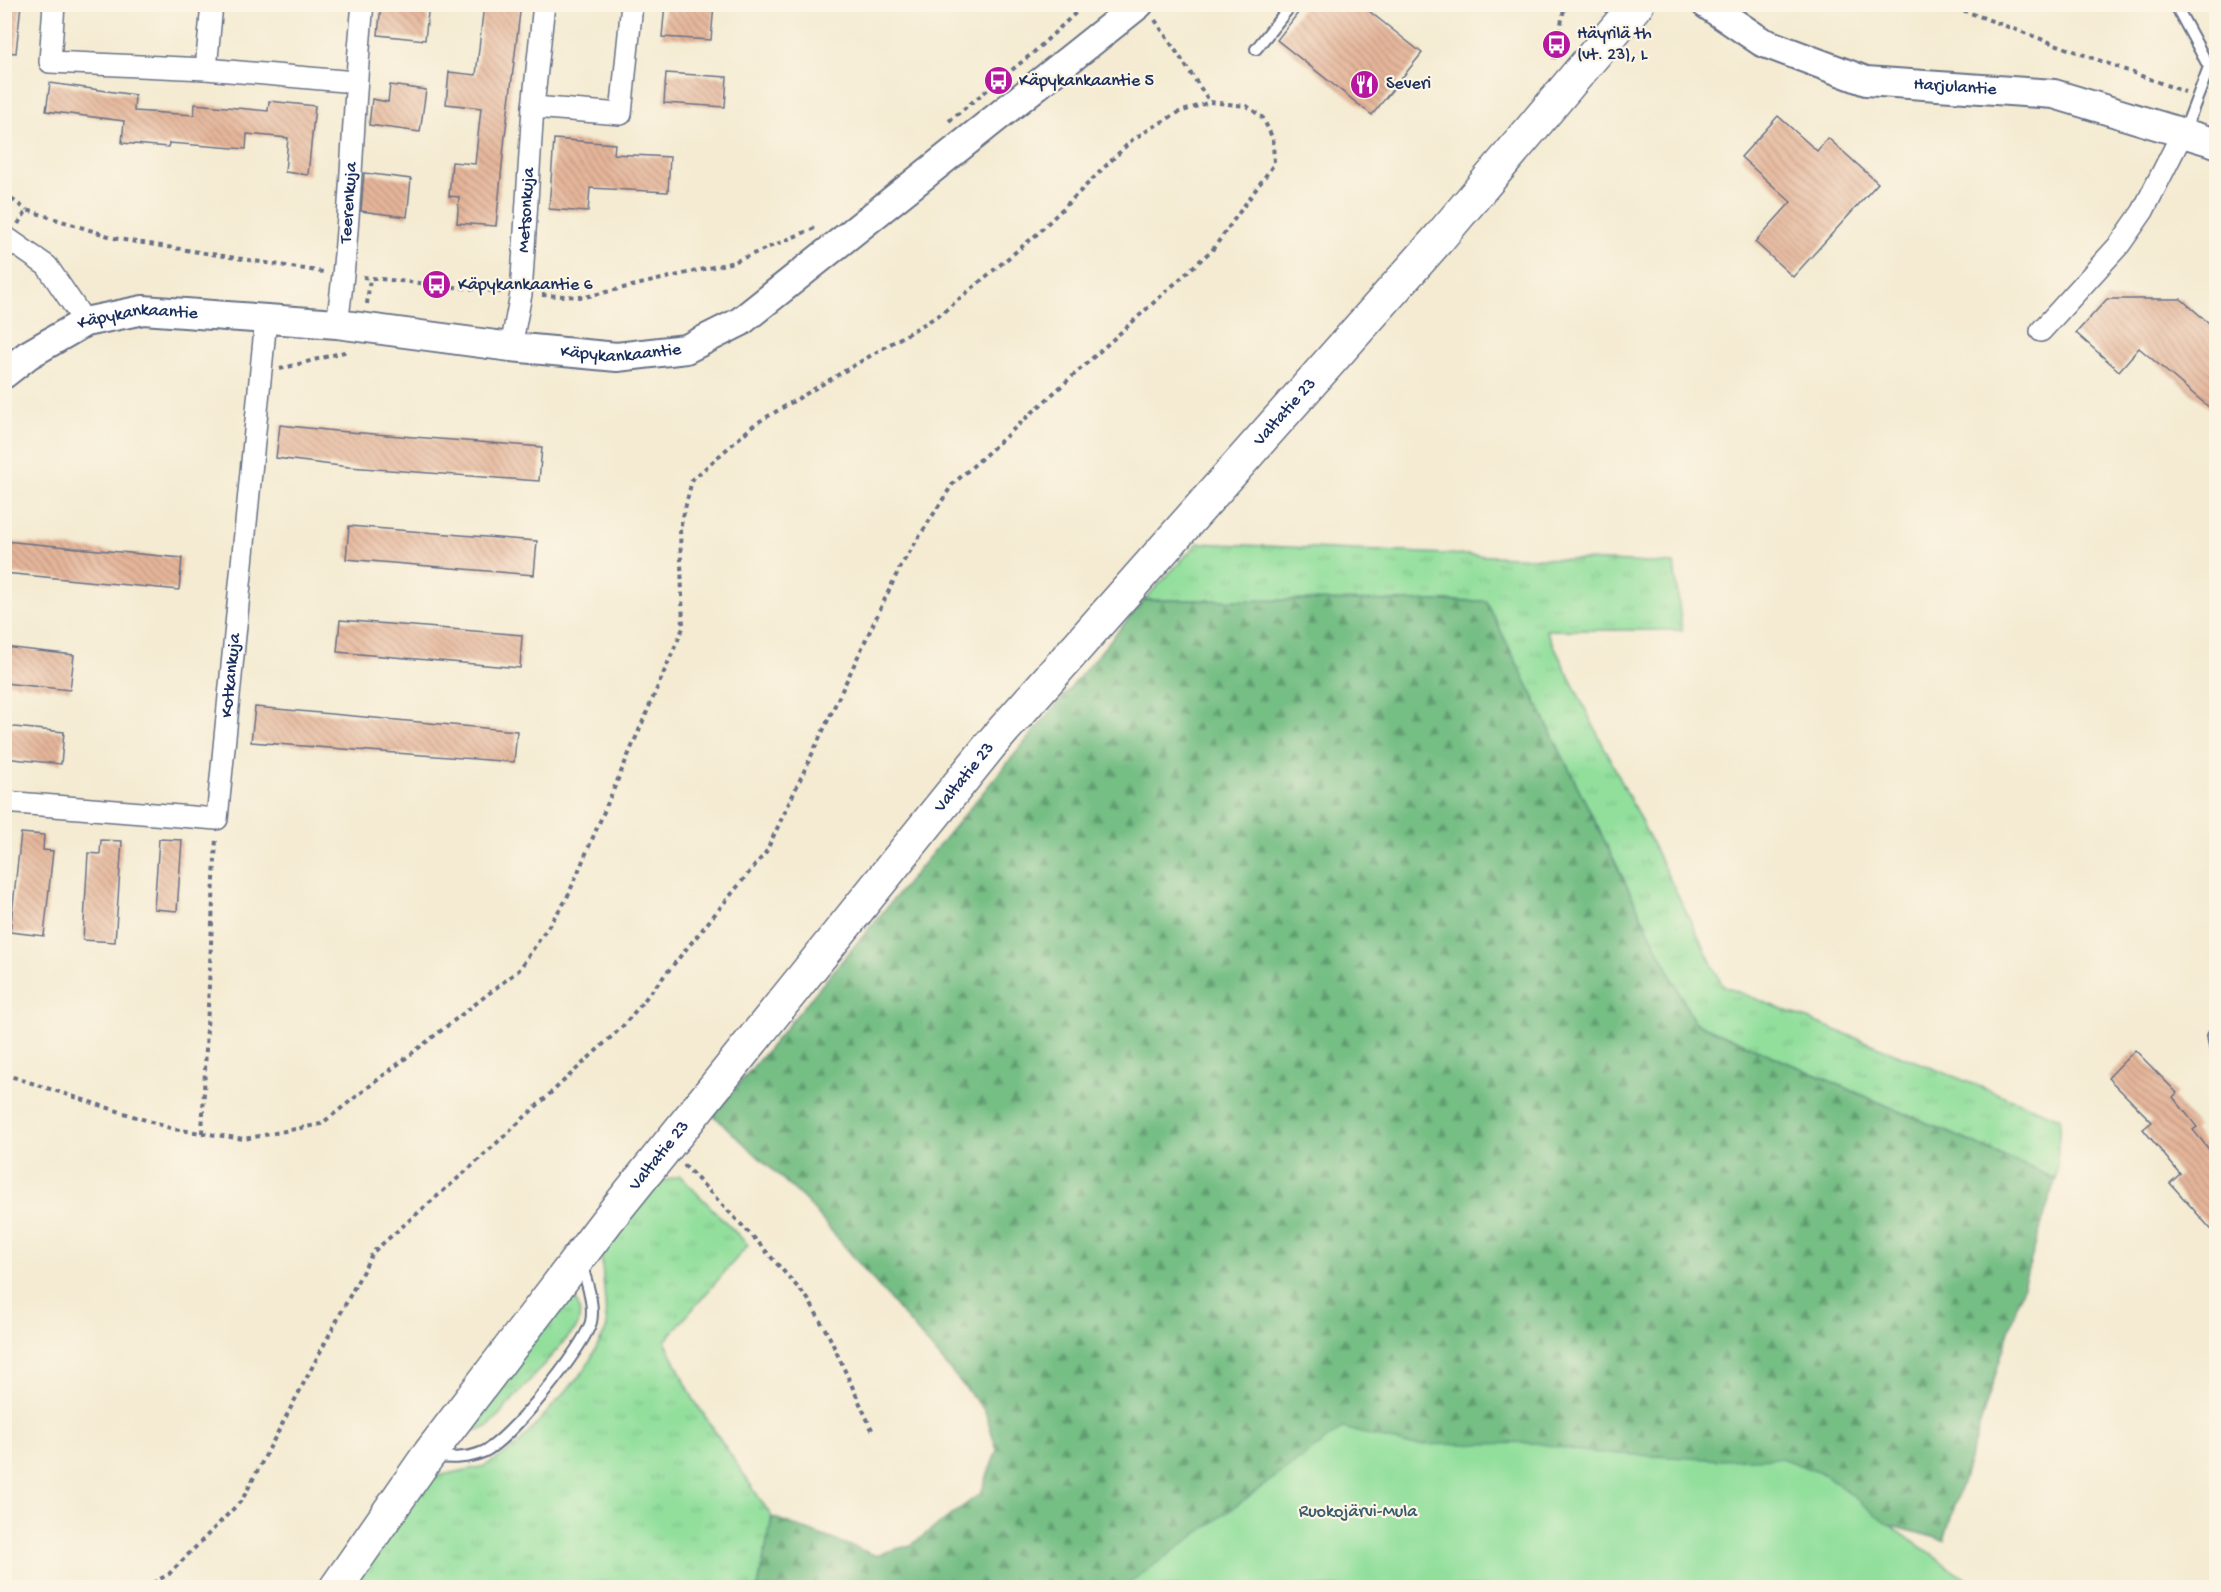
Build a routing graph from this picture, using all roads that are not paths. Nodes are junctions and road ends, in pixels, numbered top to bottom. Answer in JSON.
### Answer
{"nodes":[{"id":1,"x":54,"y":4,"type":"edge"},
{"id":2,"x":212,"y":4,"type":"edge"},
{"id":3,"x":363,"y":4,"type":"edge"},
{"id":4,"x":544,"y":4,"type":"edge"},
{"id":5,"x":632,"y":4,"type":"edge"},
{"id":6,"x":1292,"y":4,"type":"edge"},
{"id":7,"x":1636,"y":4,"type":"edge"},
{"id":8,"x":1706,"y":4,"type":"edge"},
{"id":9,"x":2175,"y":4,"type":"edge"},
{"id":10,"x":1145,"y":9,"type":"edge"},
{"id":11,"x":1257,"y":49,"type":"dead end"},
{"id":12,"x":2213,"y":62,"type":"edge"},
{"id":13,"x":206,"y":69,"type":"junction"},
{"id":14,"x":355,"y":82,"type":"junction"},
{"id":15,"x":533,"y":107,"type":"junction"},
{"id":16,"x":2183,"y":132,"type":"junction"},
{"id":17,"x":2217,"y":143,"type":"edge"},
{"id":18,"x":7,"y":237,"type":"edge"},
{"id":19,"x":267,"y":319,"type":"junction"},
{"id":20,"x":85,"y":322,"type":"junction"},
{"id":21,"x":350,"y":326,"type":"junction"},
{"id":22,"x":2041,"y":331,"type":"dead end"},
{"id":23,"x":511,"y":347,"type":"junction"},
{"id":24,"x":4,"y":374,"type":"edge"},
{"id":25,"x":4,"y":802,"type":"edge"},
{"id":26,"x":2213,"y":1036,"type":"dead end"},
{"id":27,"x":2217,"y":1051,"type":"edge"},
{"id":28,"x":580,"y":1257,"type":"junction"},
{"id":29,"x":427,"y":1457,"type":"junction"},
{"id":30,"x":336,"y":1587,"type":"edge"}],
"edges":[{"from":1,"to":13,"type":"street"},
{"from":2,"to":13,"type":"street"},
{"from":3,"to":14,"type":"street","name":"Teerenkuja"},
{"from":4,"to":15,"type":"street","name":"Metsonkuja"},
{"from":5,"to":15,"type":"street"},
{"from":6,"to":11,"type":"lane"},
{"from":7,"to":28,"type":"highway","name":"Valtatie 23"},
{"from":8,"to":16,"type":"street","name":"Harjulantie"},
{"from":9,"to":12,"type":"lane"},
{"from":10,"to":23,"type":"street","name":"Käpykankaantie"},
{"from":12,"to":16,"type":"lane"},
{"from":13,"to":14,"type":"street"},
{"from":14,"to":21,"type":"street","name":"Teerenkuja"},
{"from":15,"to":23,"type":"street","name":"Metsonkuja"},
{"from":16,"to":17,"type":"street","name":"Harjulantie"},
{"from":16,"to":22,"type":"street"},
{"from":18,"to":20,"type":"street"},
{"from":19,"to":20,"type":"street","name":"Käpykankaantie"},
{"from":19,"to":21,"type":"street","name":"Käpykankaantie"},
{"from":19,"to":25,"type":"street","name":"Kotkankuja"},
{"from":20,"to":24,"type":"street","name":"Käpykankaantie"},
{"from":21,"to":23,"type":"street","name":"Käpykankaantie"},
{"from":26,"to":27,"type":"lane"},
{"from":28,"to":29,"type":"highway","name":"Valtatie 23"},
{"from":28,"to":29,"type":"lane"},
{"from":29,"to":30,"type":"highway","name":"Valtatie 23"}]}
